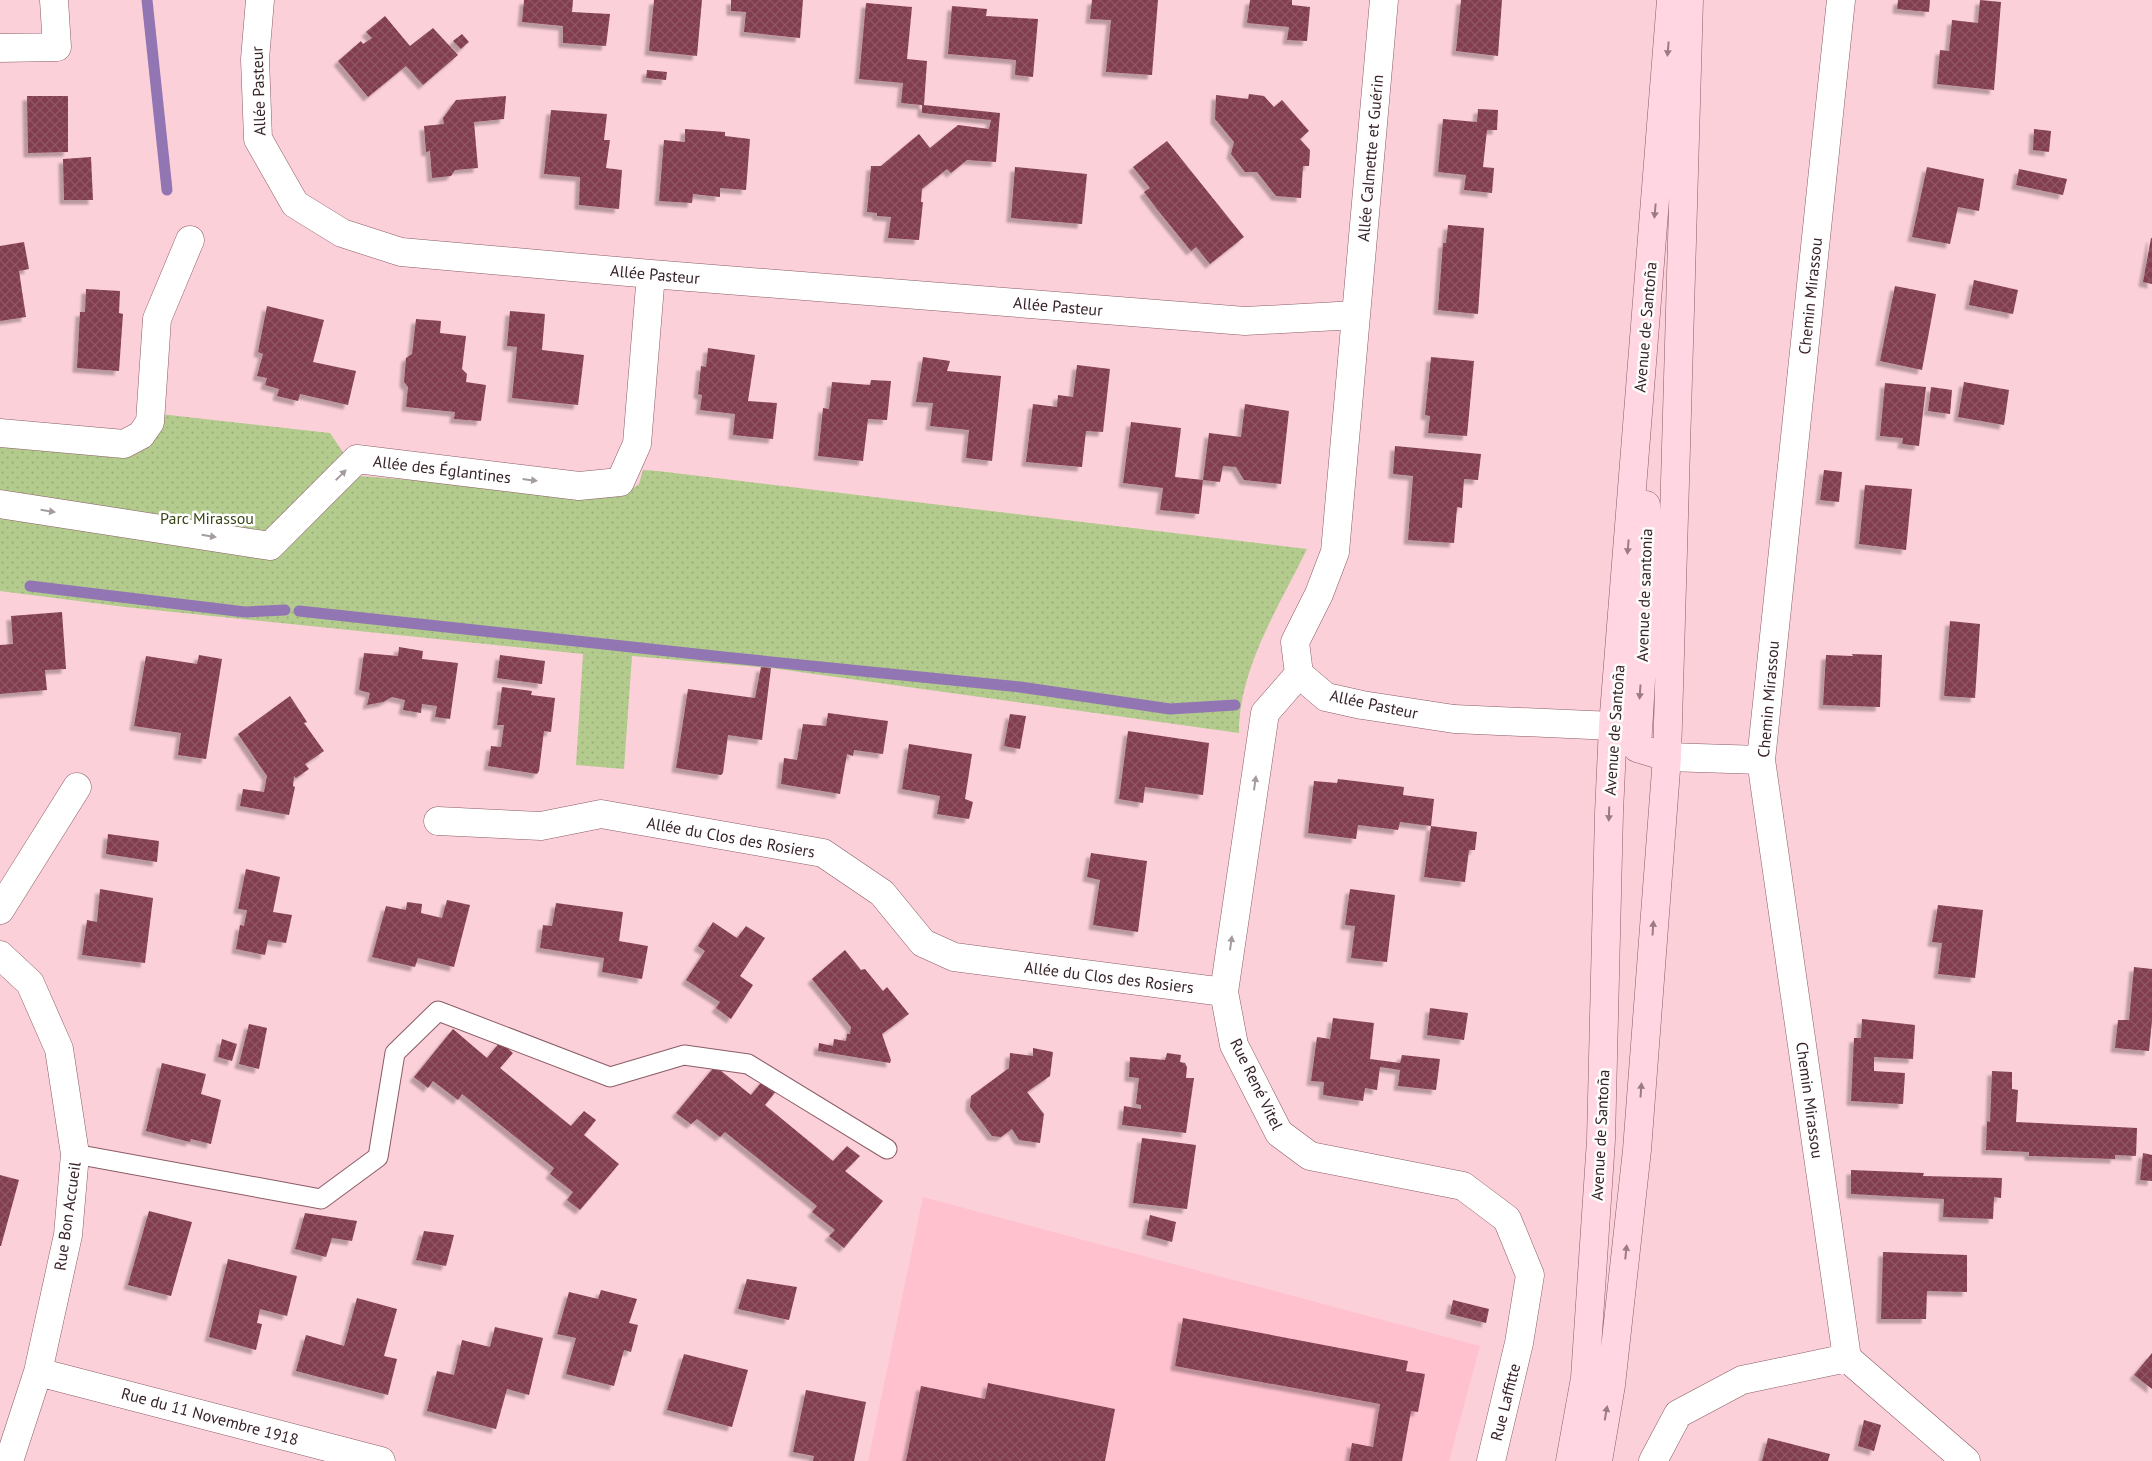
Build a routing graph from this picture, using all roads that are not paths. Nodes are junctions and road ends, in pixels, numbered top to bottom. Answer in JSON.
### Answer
{"nodes":[{"id":1,"x":54,"y":0,"type":"edge"},
{"id":2,"x":260,"y":0,"type":"edge"},
{"id":3,"x":1384,"y":0,"type":"edge"},
{"id":4,"x":1671,"y":0,"type":"edge"},
{"id":5,"x":1689,"y":0,"type":"edge"},
{"id":6,"x":1841,"y":0,"type":"edge"},
{"id":7,"x":0,"y":48,"type":"edge"},
{"id":8,"x":190,"y":240,"type":"dead end"},
{"id":9,"x":651,"y":274,"type":"junction"},
{"id":10,"x":1356,"y":315,"type":"junction"},
{"id":11,"x":1641,"y":381,"type":"junction"},
{"id":12,"x":0,"y":433,"type":"edge"},
{"id":13,"x":0,"y":504,"type":"edge"},
{"id":14,"x":1299,"y":674,"type":"junction"},
{"id":15,"x":1613,"y":726,"type":"junction"},
{"id":16,"x":1667,"y":757,"type":"junction"},
{"id":17,"x":1761,"y":760,"type":"junction"},
{"id":18,"x":77,"y":787,"type":"dead end"},
{"id":19,"x":438,"y":821,"type":"dead end"},
{"id":20,"x":0,"y":910,"type":"edge"},
{"id":21,"x":0,"y":955,"type":"edge"},
{"id":22,"x":1224,"y":992,"type":"junction"},
{"id":23,"x":888,"y":1149,"type":"dead end"},
{"id":24,"x":75,"y":1154,"type":"junction"},
{"id":25,"x":1519,"y":1343,"type":"joint"},
{"id":26,"x":1847,"y":1358,"type":"junction"},
{"id":27,"x":38,"y":1372,"type":"junction"},
{"id":28,"x":9,"y":1461,"type":"edge"},
{"id":29,"x":381,"y":1461,"type":"edge"},
{"id":30,"x":1491,"y":1461,"type":"edge"},
{"id":31,"x":1570,"y":1461,"type":"edge"},
{"id":32,"x":1598,"y":1461,"type":"edge"},
{"id":33,"x":1653,"y":1461,"type":"edge"},
{"id":34,"x":1966,"y":1461,"type":"edge"}],
"edges":[{"from":1,"to":7,"type":"street"},
{"from":2,"to":9,"type":"street","name":"Allée Pasteur"},
{"from":3,"to":10,"type":"street","name":"Allée Calmette et Guérin"},
{"from":4,"to":11,"type":"main road","name":"Avenue de Santoña","one_way":true},
{"from":5,"to":16,"type":"main road","name":"Avenue de Santoña"},
{"from":6,"to":17,"type":"street","name":"Chemin Mirassou"},
{"from":8,"to":12,"type":"street"},
{"from":9,"to":10,"type":"street","name":"Allée Pasteur"},
{"from":13,"to":9,"type":"street","name":"Allée des Églantines","one_way":true},
{"from":10,"to":14,"type":"street"},
{"from":11,"to":15,"type":"main road","name":"Avenue de Santoña","one_way":true},
{"from":11,"to":16,"type":"main road","name":"Avenue de santonia","one_way":true},
{"from":14,"to":15,"type":"street","name":"Allée Pasteur"},
{"from":22,"to":14,"type":"street","name":"Rue René Vitel","one_way":true},
{"from":15,"to":31,"type":"main road","name":"Avenue de Santoña","one_way":true},
{"from":16,"to":17,"type":"street"},
{"from":32,"to":16,"type":"main road","name":"Avenue de Santoña","one_way":true},
{"from":17,"to":26,"type":"street","name":"Chemin Mirassou"},
{"from":18,"to":20,"type":"street"},
{"from":19,"to":22,"type":"street","name":"Allée du Clos des Rosiers"},
{"from":21,"to":24,"type":"street","name":"Rue Bon Accueil"},
{"from":22,"to":25,"type":"street","name":"Rue René Vitel"},
{"from":23,"to":24,"type":"lane"},
{"from":24,"to":27,"type":"street","name":"Rue Bon Accueil"},
{"from":25,"to":30,"type":"street","name":"Rue Laffitte"},
{"from":26,"to":33,"type":"street"},
{"from":26,"to":34,"type":"street"},
{"from":27,"to":28,"type":"street","name":"Rue Bon Accueil"},
{"from":27,"to":29,"type":"street","name":"Rue du 11 Novembre 1918"}]}
